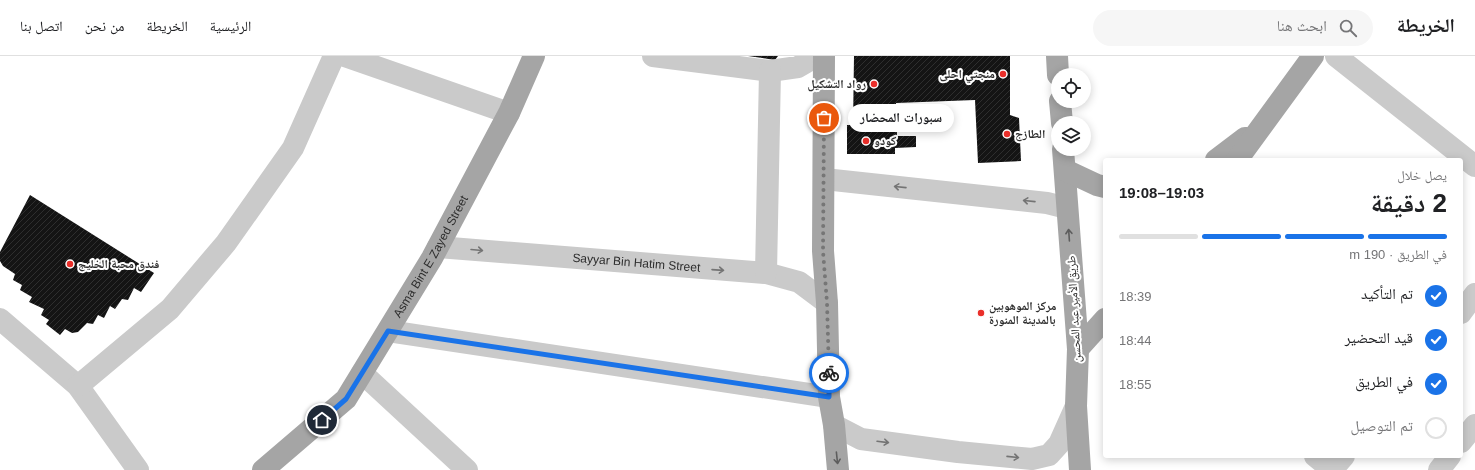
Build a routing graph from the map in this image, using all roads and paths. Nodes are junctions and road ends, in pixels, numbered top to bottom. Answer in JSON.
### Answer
{"nodes":[{"id":1,"x":334,"y":56,"type":"edge"},
{"id":2,"x":345,"y":56,"type":"edge"},
{"id":3,"x":534,"y":56,"type":"edge"},
{"id":4,"x":652,"y":56,"type":"edge"},
{"id":5,"x":817,"y":56,"type":"edge"},
{"id":6,"x":824,"y":56,"type":"edge"},
{"id":7,"x":1057,"y":56,"type":"edge"},
{"id":8,"x":1313,"y":56,"type":"edge"},
{"id":9,"x":1336,"y":56,"type":"edge"},
{"id":10,"x":1058,"y":68,"type":"edge"},
{"id":11,"x":770,"y":71,"type":"junction"},
{"id":12,"x":509,"y":113,"type":"junction"},
{"id":13,"x":1262,"y":125,"type":"junction"},
{"id":14,"x":1064,"y":156,"type":"edge"},
{"id":15,"x":1219,"y":158,"type":"edge"},
{"id":16,"x":1237,"y":158,"type":"edge"},
{"id":17,"x":1463,"y":158,"type":"edge"},
{"id":18,"x":1065,"y":170,"type":"junction"},
{"id":19,"x":824,"y":179,"type":"junction"},
{"id":20,"x":1103,"y":186,"type":"edge"},
{"id":21,"x":1067,"y":208,"type":"junction"},
{"id":22,"x":438,"y":247,"type":"junction"},
{"id":23,"x":766,"y":273,"type":"junction"},
{"id":24,"x":1475,"y":294,"type":"edge"},
{"id":25,"x":827,"y":303,"type":"junction"},
{"id":26,"x":1463,"y":310,"type":"edge"},
{"id":27,"x":0,"y":319,"type":"edge"},
{"id":28,"x":1103,"y":321,"type":"edge"},
{"id":29,"x":388,"y":331,"type":"junction"},
{"id":30,"x":1078,"y":349,"type":"junction"},
{"id":31,"x":362,"y":373,"type":"junction"},
{"id":32,"x":78,"y":386,"type":"junction"},
{"id":33,"x":829,"y":397,"type":"junction"},
{"id":34,"x":1076,"y":406,"type":"junction"},
{"id":35,"x":834,"y":425,"type":"junction"},
{"id":36,"x":1475,"y":425,"type":"edge"},
{"id":37,"x":1463,"y":440,"type":"edge"},
{"id":38,"x":1317,"y":458,"type":"edge"},
{"id":39,"x":1342,"y":458,"type":"edge"},
{"id":40,"x":1448,"y":458,"type":"edge"},
{"id":41,"x":955,"y":461,"type":"edge"},
{"id":42,"x":1046,"y":462,"type":"edge"},
{"id":43,"x":138,"y":470,"type":"edge"},
{"id":44,"x":263,"y":470,"type":"edge"},
{"id":45,"x":467,"y":470,"type":"edge"},
{"id":46,"x":838,"y":470,"type":"edge"},
{"id":47,"x":1080,"y":470,"type":"edge"},
{"id":48,"x":1332,"y":470,"type":"edge"},
{"id":49,"x":1439,"y":470,"type":"edge"}],
"edges":[{"from":1,"to":32,"type":"street"},
{"from":2,"to":12,"type":"street"},
{"from":3,"to":12,"type":"main road","name":"Asma Bint E Zayed Street"},
{"from":4,"to":11,"type":"street"},
{"from":5,"to":11,"type":"street"},
{"from":6,"to":19,"type":"main road"},
{"from":7,"to":10,"type":"main road"},
{"from":8,"to":13,"type":"main road"},
{"from":9,"to":17,"type":"street"},
{"from":11,"to":23,"type":"street"},
{"from":12,"to":22,"type":"main road","name":"Asma Bint E Zayed Street"},
{"from":13,"to":15,"type":"main road"},
{"from":13,"to":16,"type":"main road"},
{"from":14,"to":18,"type":"main road","name":"طريق الأمير عبد المحسن"},
{"from":18,"to":20,"type":"main road"},
{"from":18,"to":21,"type":"main road","name":"طريق الأمير عبد المحسن"},
{"from":21,"to":19,"type":"street","one_way":true},
{"from":19,"to":25,"type":"main road"},
{"from":30,"to":21,"type":"main road","name":"طريق الأمير عبد المحسن","one_way":true},
{"from":22,"to":23,"type":"street","name":"Sayyar Bin Hatim Street","one_way":true},
{"from":22,"to":29,"type":"main road","name":"Asma Bint E Zayed Street"},
{"from":23,"to":25,"type":"street","name":"Sayyar Bin Hatim Street"},
{"from":24,"to":26,"type":"street"},
{"from":25,"to":33,"type":"main road"},
{"from":27,"to":32,"type":"street"},
{"from":28,"to":30,"type":"main road"},
{"from":29,"to":31,"type":"main road","name":"Asma Bint E Zayed Street"},
{"from":29,"to":33,"type":"street"},
{"from":30,"to":34,"type":"main road","name":"طريق الأمير عبد المحسن"},
{"from":31,"to":44,"type":"main road","name":"Asma Bint E Zayed Street"},
{"from":31,"to":45,"type":"street"},
{"from":32,"to":43,"type":"street"},
{"from":33,"to":35,"type":"main road"},
{"from":34,"to":42,"type":"street"},
{"from":34,"to":47,"type":"main road","name":"طريق الأمير عبد المحسن"},
{"from":35,"to":41,"type":"street","one_way":true},
{"from":35,"to":46,"type":"main road","one_way":true},
{"from":36,"to":37,"type":"street"},
{"from":38,"to":48,"type":"street"},
{"from":39,"to":48,"type":"street"},
{"from":40,"to":49,"type":"street"},
{"from":41,"to":42,"type":"street","one_way":true}]}
